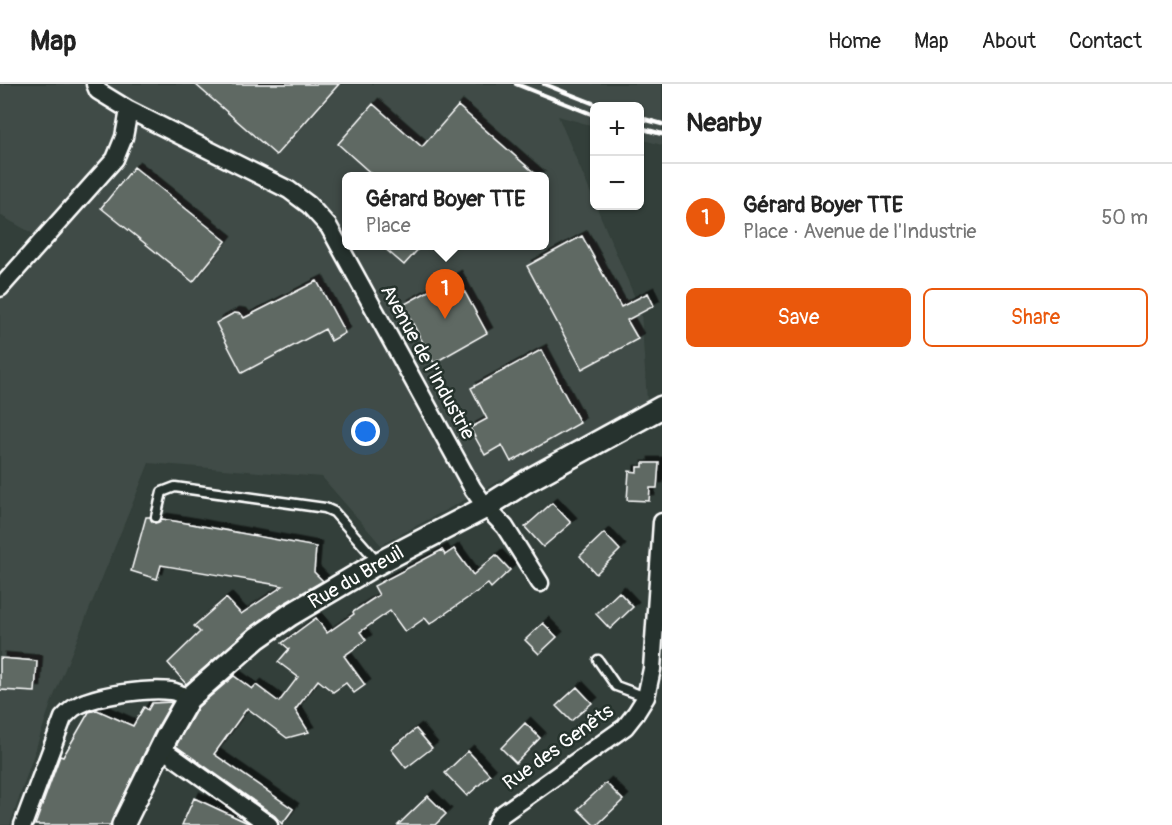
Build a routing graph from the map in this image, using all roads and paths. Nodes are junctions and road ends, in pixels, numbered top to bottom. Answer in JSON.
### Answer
{"nodes":[{"id":1,"x":95,"y":84,"type":"edge"},
{"id":2,"x":129,"y":110,"type":"junction"},
{"id":3,"x":0,"y":288,"type":"edge"},
{"id":4,"x":662,"y":407,"type":"edge"},
{"id":5,"x":486,"y":507,"type":"junction"},
{"id":6,"x":156,"y":517,"type":"dead end"},
{"id":7,"x":662,"y":522,"type":"edge"},
{"id":8,"x":379,"y":563,"type":"junction"},
{"id":9,"x":540,"y":583,"type":"dead end"},
{"id":10,"x":598,"y":660,"type":"dead end"},
{"id":11,"x":646,"y":697,"type":"junction"},
{"id":12,"x":188,"y":699,"type":"junction"},
{"id":13,"x":161,"y":748,"type":"junction"},
{"id":14,"x":23,"y":825,"type":"edge"},
{"id":15,"x":123,"y":825,"type":"edge"},
{"id":16,"x":269,"y":825,"type":"edge"},
{"id":17,"x":495,"y":825,"type":"edge"}],
"edges":[{"from":1,"to":2,"type":"street","name":"Avenue de l'Industrie"},
{"from":2,"to":3,"type":"street"},
{"from":2,"to":5,"type":"street","name":"Avenue de l'Industrie"},
{"from":4,"to":5,"type":"street","name":"Rue du Breuil"},
{"from":5,"to":8,"type":"street","name":"Rue du Breuil"},
{"from":5,"to":9,"type":"street","name":"Avenue de l'Industrie"},
{"from":6,"to":8,"type":"lane"},
{"from":7,"to":11,"type":"street","name":"Rue des Genêts"},
{"from":8,"to":12,"type":"street","name":"Rue du Breuil"},
{"from":10,"to":11,"type":"lane"},
{"from":11,"to":17,"type":"street","name":"Rue des Genêts"},
{"from":12,"to":13,"type":"street","name":"Rue du Breuil"},
{"from":12,"to":14,"type":"street"},
{"from":13,"to":15,"type":"street","name":"Rue du Breuil"},
{"from":13,"to":16,"type":"street"}]}
